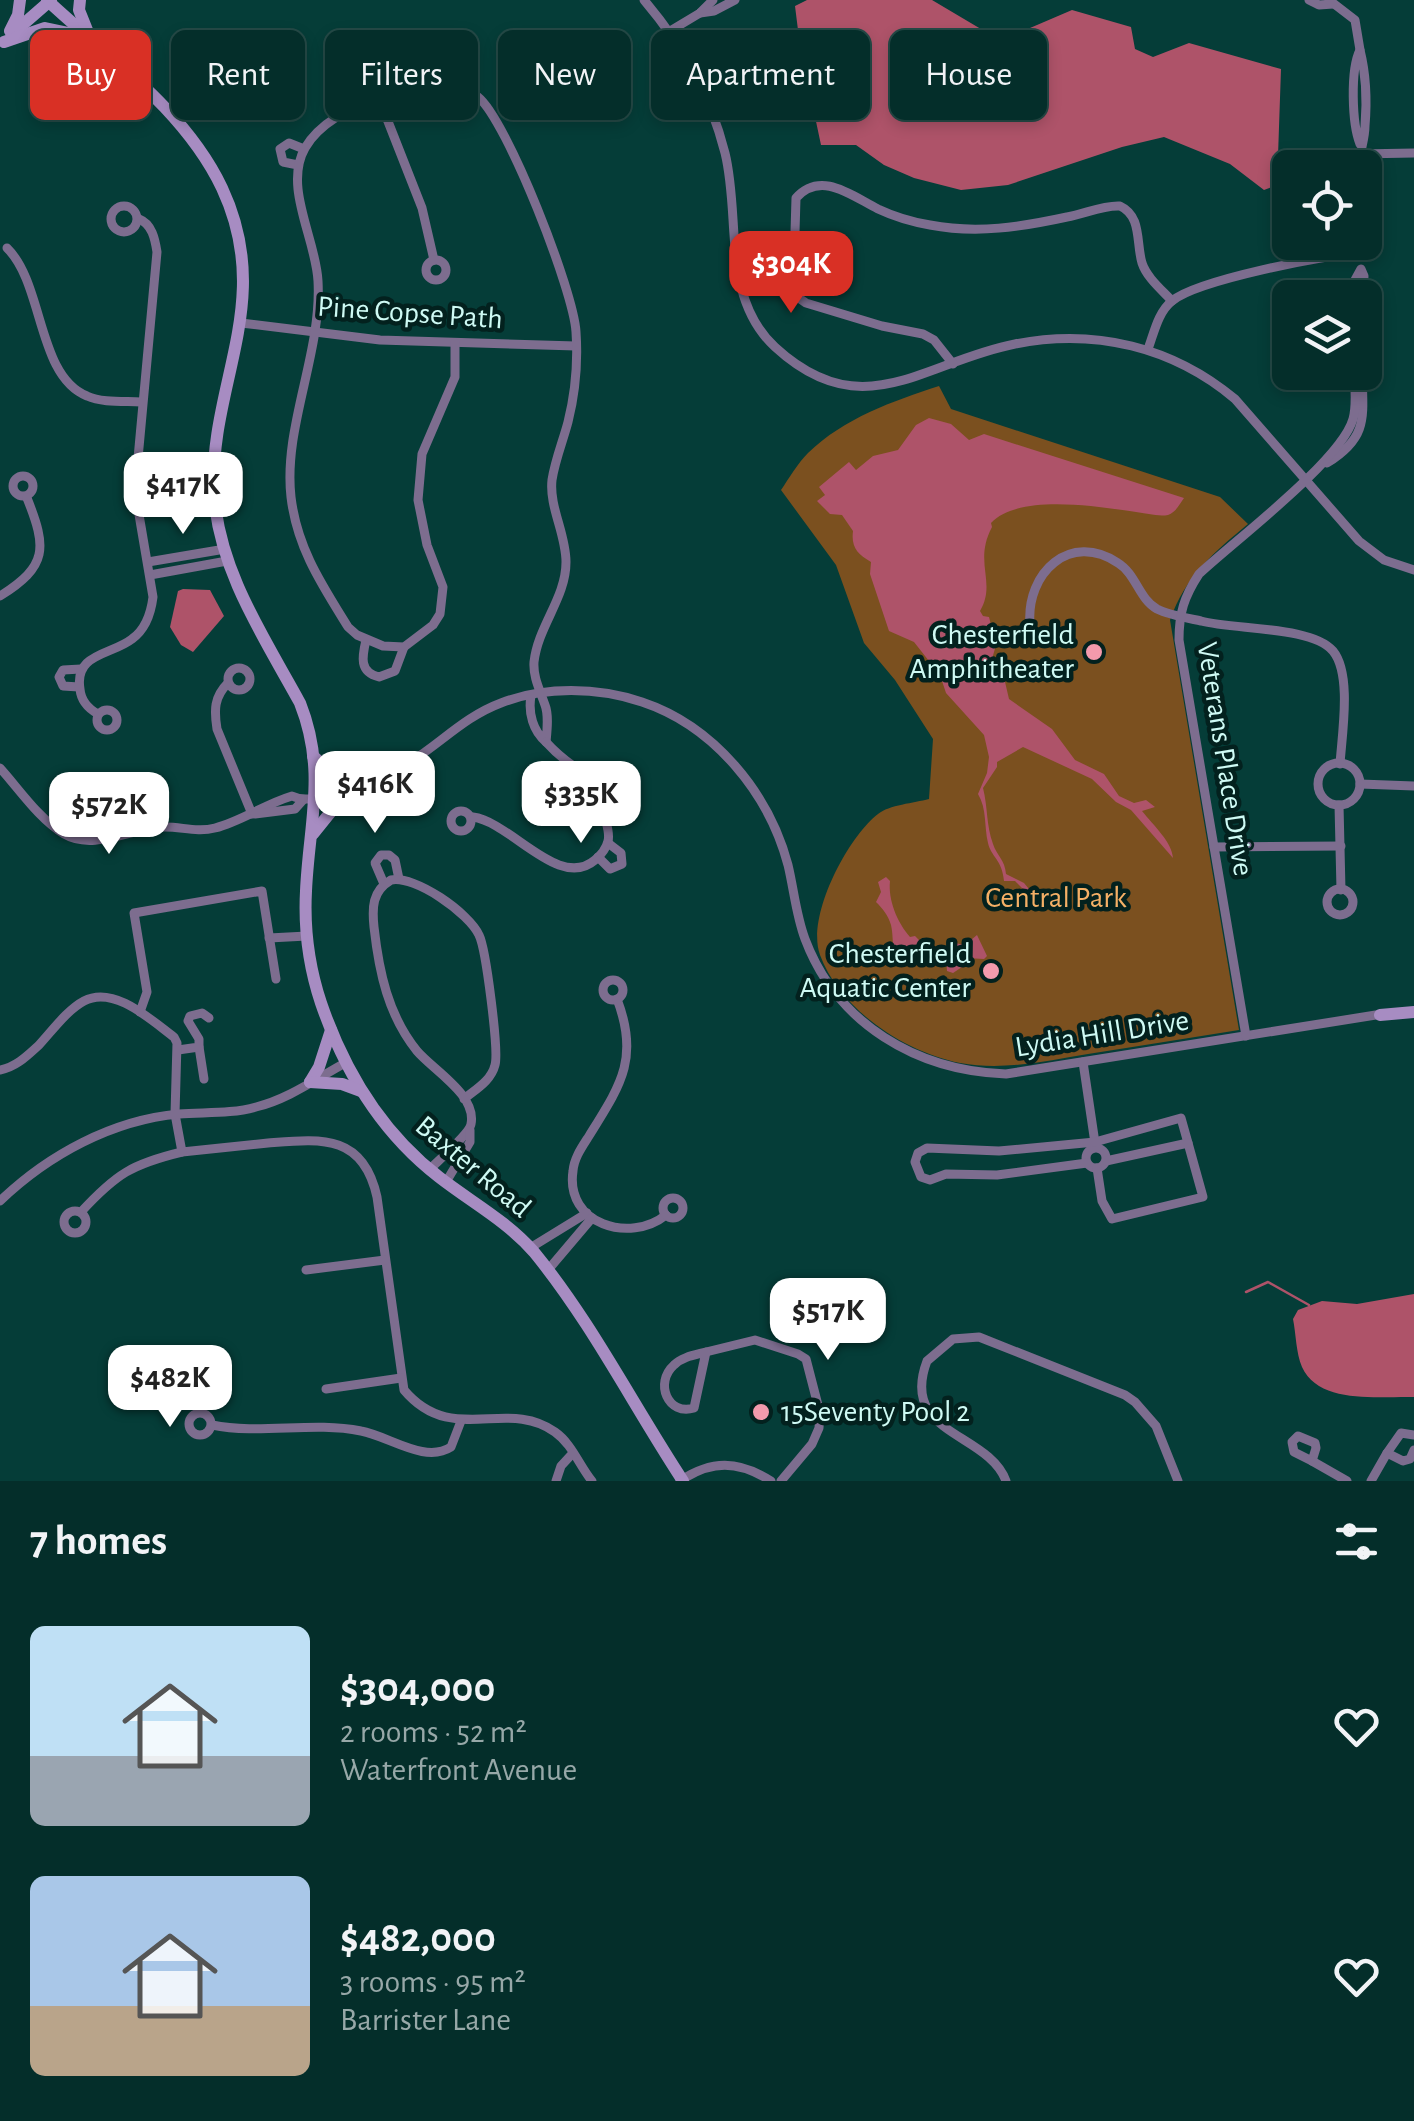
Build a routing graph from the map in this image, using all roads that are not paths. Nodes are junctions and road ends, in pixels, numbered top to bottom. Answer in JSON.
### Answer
{"nodes":[{"id":1,"x":20,"y":0,"type":"edge"},
{"id":2,"x":80,"y":0,"type":"edge"},
{"id":3,"x":644,"y":0,"type":"edge"},
{"id":4,"x":713,"y":0,"type":"edge"},
{"id":5,"x":735,"y":0,"type":"edge"},
{"id":6,"x":1309,"y":0,"type":"edge"},
{"id":7,"x":49,"y":1,"type":"edge"},
{"id":8,"x":1330,"y":2,"type":"edge"},
{"id":9,"x":700,"y":13,"type":"junction"},
{"id":10,"x":81,"y":30,"type":"edge"},
{"id":11,"x":87,"y":30,"type":"edge"},
{"id":12,"x":668,"y":30,"type":"edge"},
{"id":13,"x":673,"y":30,"type":"edge"},
{"id":14,"x":30,"y":34,"type":"edge"},
{"id":15,"x":2,"y":44,"type":"edge"},
{"id":16,"x":151,"y":96,"type":"edge"},
{"id":17,"x":478,"y":97,"type":"edge"},
{"id":18,"x":334,"y":120,"type":"edge"},
{"id":19,"x":387,"y":120,"type":"edge"},
{"id":20,"x":715,"y":120,"type":"edge"},
{"id":21,"x":304,"y":149,"type":"junction"},
{"id":22,"x":1360,"y":149,"type":"joint"},
{"id":23,"x":1414,"y":152,"type":"edge"},
{"id":24,"x":298,"y":165,"type":"junction"},
{"id":25,"x":139,"y":218,"type":"dead end"},
{"id":26,"x":4,"y":246,"type":"edge"},
{"id":27,"x":434,"y":260,"type":"dead end"},
{"id":28,"x":1306,"y":260,"type":"edge"},
{"id":29,"x":1360,"y":260,"type":"edge"},
{"id":30,"x":1360,"y":269,"type":"junction"},
{"id":31,"x":1355,"y":280,"type":"edge"},
{"id":32,"x":1364,"y":280,"type":"edge"},
{"id":33,"x":1172,"y":301,"type":"junction"},
{"id":34,"x":241,"y":324,"type":"junction"},
{"id":35,"x":316,"y":332,"type":"junction"},
{"id":36,"x":454,"y":343,"type":"junction"},
{"id":37,"x":576,"y":346,"type":"junction"},
{"id":38,"x":1148,"y":349,"type":"junction"},
{"id":39,"x":953,"y":364,"type":"junction"},
{"id":40,"x":1360,"y":390,"type":"edge"},
{"id":41,"x":141,"y":402,"type":"junction"},
{"id":42,"x":1305,"y":480,"type":"junction"},
{"id":43,"x":26,"y":498,"type":"dead end"},
{"id":44,"x":226,"y":555,"type":"junction"},
{"id":45,"x":148,"y":562,"type":"junction"},
{"id":46,"x":1414,"y":570,"type":"edge"},
{"id":47,"x":150,"y":575,"type":"junction"},
{"id":48,"x":0,"y":596,"type":"edge"},
{"id":49,"x":1179,"y":616,"type":"junction"},
{"id":50,"x":1030,"y":624,"type":"dead end"},
{"id":51,"x":366,"y":640,"type":"junction"},
{"id":52,"x":404,"y":647,"type":"junction"},
{"id":53,"x":82,"y":669,"type":"junction"},
{"id":54,"x":228,"y":683,"type":"dead end"},
{"id":55,"x":79,"y":686,"type":"junction"},
{"id":56,"x":535,"y":695,"type":"junction"},
{"id":57,"x":98,"y":714,"type":"dead end"},
{"id":58,"x":546,"y":742,"type":"junction"},
{"id":59,"x":313,"y":756,"type":"junction"},
{"id":60,"x":1340,"y":764,"type":"junction"},
{"id":61,"x":0,"y":768,"type":"edge"},
{"id":62,"x":1360,"y":784,"type":"junction"},
{"id":63,"x":1414,"y":786,"type":"edge"},
{"id":64,"x":356,"y":787,"type":"junction"},
{"id":65,"x":310,"y":799,"type":"junction"},
{"id":66,"x":1339,"y":805,"type":"junction"},
{"id":67,"x":252,"y":814,"type":"junction"},
{"id":68,"x":473,"y":817,"type":"dead end"},
{"id":69,"x":313,"y":834,"type":"junction"},
{"id":70,"x":608,"y":843,"type":"junction"},
{"id":71,"x":1340,"y":846,"type":"junction"},
{"id":72,"x":1214,"y":847,"type":"junction"},
{"id":73,"x":598,"y":857,"type":"junction"},
{"id":74,"x":399,"y":879,"type":"junction"},
{"id":75,"x":384,"y":884,"type":"junction"},
{"id":76,"x":1341,"y":890,"type":"dead end"},
{"id":77,"x":307,"y":936,"type":"junction"},
{"id":78,"x":269,"y":938,"type":"junction"},
{"id":79,"x":276,"y":979,"type":"dead end"},
{"id":80,"x":617,"y":999,"type":"dead end"},
{"id":81,"x":1414,"y":1011,"type":"edge"},
{"id":82,"x":140,"y":1012,"type":"junction"},
{"id":83,"x":1380,"y":1015,"type":"joint"},
{"id":84,"x":208,"y":1018,"type":"dead end"},
{"id":85,"x":332,"y":1030,"type":"junction"},
{"id":86,"x":1246,"y":1036,"type":"junction"},
{"id":87,"x":199,"y":1047,"type":"junction"},
{"id":88,"x":178,"y":1050,"type":"junction"},
{"id":89,"x":346,"y":1062,"type":"junction"},
{"id":90,"x":1083,"y":1062,"type":"junction"},
{"id":91,"x":0,"y":1070,"type":"edge"},
{"id":92,"x":204,"y":1078,"type":"dead end"},
{"id":93,"x":310,"y":1082,"type":"junction"},
{"id":94,"x":362,"y":1092,"type":"junction"},
{"id":95,"x":464,"y":1099,"type":"junction"},
{"id":96,"x":176,"y":1114,"type":"junction"},
{"id":97,"x":470,"y":1130,"type":"junction"},
{"id":98,"x":1188,"y":1143,"type":"junction"},
{"id":99,"x":1095,"y":1145,"type":"junction"},
{"id":100,"x":182,"y":1152,"type":"junction"},
{"id":101,"x":1087,"y":1163,"type":"junction"},
{"id":102,"x":1102,"y":1165,"type":"junction"},
{"id":103,"x":430,"y":1170,"type":"junction"},
{"id":104,"x":446,"y":1182,"type":"junction"},
{"id":105,"x":0,"y":1201,"type":"edge"},
{"id":106,"x":80,"y":1212,"type":"dead end"},
{"id":107,"x":590,"y":1215,"type":"junction"},
{"id":108,"x":666,"y":1215,"type":"dead end"},
{"id":109,"x":530,"y":1248,"type":"junction"},
{"id":110,"x":385,"y":1260,"type":"junction"},
{"id":111,"x":306,"y":1270,"type":"dead end"},
{"id":112,"x":548,"y":1270,"type":"junction"},
{"id":113,"x":706,"y":1352,"type":"junction"},
{"id":114,"x":401,"y":1378,"type":"junction"},
{"id":115,"x":326,"y":1389,"type":"dead end"},
{"id":116,"x":461,"y":1421,"type":"junction"},
{"id":117,"x":212,"y":1426,"type":"dead end"},
{"id":118,"x":1414,"y":1435,"type":"edge"},
{"id":119,"x":1414,"y":1450,"type":"edge"},
{"id":120,"x":573,"y":1452,"type":"junction"},
{"id":121,"x":1387,"y":1454,"type":"junction"},
{"id":122,"x":1312,"y":1461,"type":"dead end"},
{"id":123,"x":681,"y":1480,"type":"edge"},
{"id":124,"x":556,"y":1481,"type":"edge"},
{"id":125,"x":592,"y":1481,"type":"edge"},
{"id":126,"x":770,"y":1481,"type":"edge"},
{"id":127,"x":780,"y":1481,"type":"edge"},
{"id":128,"x":1006,"y":1481,"type":"edge"},
{"id":129,"x":1178,"y":1481,"type":"edge"},
{"id":130,"x":1346,"y":1481,"type":"edge"},
{"id":131,"x":1372,"y":1481,"type":"edge"}],
"edges":[{"from":1,"to":15,"type":"main road"},
{"from":2,"to":11,"type":"main road"},
{"from":3,"to":12,"type":"street"},
{"from":4,"to":9,"type":"street"},
{"from":5,"to":9,"type":"street"},
{"from":6,"to":8,"type":"street"},
{"from":7,"to":10,"type":"main road","name":"Baxter Road"},
{"from":7,"to":15,"type":"main road"},
{"from":8,"to":22,"type":"street"},
{"from":9,"to":13,"type":"street"},
{"from":14,"to":15,"type":"main road"},
{"from":16,"to":34,"type":"main road","name":"Baxter Road"},
{"from":17,"to":37,"type":"street"},
{"from":18,"to":21,"type":"street"},
{"from":19,"to":27,"type":"street"},
{"from":20,"to":39,"type":"street"},
{"from":21,"to":24,"type":"street"},
{"from":21,"to":24,"type":"street"},
{"from":22,"to":23,"type":"street"},
{"from":24,"to":35,"type":"street"},
{"from":25,"to":41,"type":"street"},
{"from":26,"to":41,"type":"street"},
{"from":28,"to":33,"type":"street"},
{"from":29,"to":30,"type":"street"},
{"from":30,"to":31,"type":"street"},
{"from":30,"to":32,"type":"street"},
{"from":33,"to":38,"type":"street"},
{"from":33,"to":39,"type":"street"},
{"from":34,"to":35,"type":"street","name":"Pine Copse Path"},
{"from":34,"to":44,"type":"main road","name":"Baxter Road"},
{"from":35,"to":36,"type":"street","name":"Pine Copse Path"},
{"from":35,"to":51,"type":"street"},
{"from":36,"to":37,"type":"street","name":"Pine Copse Path"},
{"from":36,"to":52,"type":"street"},
{"from":37,"to":56,"type":"street"},
{"from":38,"to":39,"type":"street"},
{"from":38,"to":42,"type":"street"},
{"from":40,"to":42,"type":"street","name":"Veterans Place Drive"},
{"from":41,"to":45,"type":"street"},
{"from":42,"to":46,"type":"street"},
{"from":42,"to":49,"type":"street","name":"Veterans Place Drive"},
{"from":43,"to":48,"type":"street"},
{"from":44,"to":45,"type":"street"},
{"from":44,"to":47,"type":"street"},
{"from":44,"to":59,"type":"main road","name":"Baxter Road"},
{"from":45,"to":47,"type":"street"},
{"from":47,"to":53,"type":"street"},
{"from":49,"to":50,"type":"street"},
{"from":49,"to":60,"type":"street"},
{"from":49,"to":72,"type":"street","name":"Veterans Place Drive"},
{"from":51,"to":52,"type":"street"},
{"from":51,"to":52,"type":"street"},
{"from":53,"to":55,"type":"street"},
{"from":53,"to":55,"type":"street"},
{"from":54,"to":67,"type":"street"},
{"from":55,"to":57,"type":"street"},
{"from":56,"to":58,"type":"street"},
{"from":56,"to":58,"type":"street"},
{"from":56,"to":64,"type":"street","name":"Lydia Hill Drive"},
{"from":56,"to":90,"type":"street","name":"Lydia Hill Drive"},
{"from":58,"to":70,"type":"street"},
{"from":59,"to":64,"type":"main road"},
{"from":59,"to":65,"type":"main road","name":"Baxter Road"},
{"from":60,"to":62,"type":"street"},
{"from":60,"to":66,"type":"street"},
{"from":61,"to":67,"type":"street","name":"Lydia Hill Drive"},
{"from":62,"to":63,"type":"street"},
{"from":62,"to":66,"type":"street"},
{"from":64,"to":65,"type":"street","name":"Lydia Hill Drive"},
{"from":64,"to":69,"type":"main road"},
{"from":65,"to":67,"type":"street","name":"Lydia Hill Drive"},
{"from":65,"to":69,"type":"main road","name":"Baxter Road"},
{"from":66,"to":71,"type":"street"},
{"from":68,"to":73,"type":"street"},
{"from":69,"to":77,"type":"main road","name":"Baxter Road"},
{"from":70,"to":73,"type":"street"},
{"from":70,"to":73,"type":"street"},
{"from":71,"to":72,"type":"street"},
{"from":71,"to":76,"type":"street"},
{"from":72,"to":86,"type":"street","name":"Veterans Place Drive"},
{"from":74,"to":75,"type":"street"},
{"from":74,"to":75,"type":"street"},
{"from":74,"to":95,"type":"street"},
{"from":75,"to":95,"type":"street"},
{"from":77,"to":78,"type":"street"},
{"from":77,"to":85,"type":"main road","name":"Baxter Road"},
{"from":78,"to":79,"type":"street"},
{"from":78,"to":82,"type":"street"},
{"from":80,"to":107,"type":"street"},
{"from":81,"to":83,"type":"main road"},
{"from":82,"to":88,"type":"street"},
{"from":82,"to":91,"type":"street"},
{"from":83,"to":86,"type":"street","name":"Lydia Hill Drive"},
{"from":84,"to":87,"type":"street"},
{"from":85,"to":89,"type":"main road","name":"Baxter Road"},
{"from":85,"to":93,"type":"main road"},
{"from":86,"to":90,"type":"street","name":"Lydia Hill Drive"},
{"from":87,"to":88,"type":"street"},
{"from":87,"to":92,"type":"street"},
{"from":88,"to":96,"type":"street"},
{"from":89,"to":93,"type":"street"},
{"from":89,"to":94,"type":"main road","name":"Baxter Road"},
{"from":90,"to":99,"type":"street"},
{"from":93,"to":94,"type":"main road"},
{"from":93,"to":96,"type":"street"},
{"from":94,"to":103,"type":"main road","name":"Baxter Road"},
{"from":95,"to":97,"type":"street"},
{"from":96,"to":100,"type":"street"},
{"from":96,"to":105,"type":"street"},
{"from":97,"to":103,"type":"street"},
{"from":97,"to":104,"type":"street"},
{"from":98,"to":99,"type":"street"},
{"from":98,"to":102,"type":"street"},
{"from":98,"to":102,"type":"street"},
{"from":99,"to":101,"type":"street"},
{"from":99,"to":101,"type":"street"},
{"from":99,"to":102,"type":"street"},
{"from":100,"to":106,"type":"street"},
{"from":100,"to":110,"type":"street"},
{"from":101,"to":102,"type":"street"},
{"from":103,"to":104,"type":"main road","name":"Baxter Road"},
{"from":104,"to":109,"type":"main road","name":"Baxter Road"},
{"from":107,"to":108,"type":"street"},
{"from":107,"to":109,"type":"street"},
{"from":107,"to":112,"type":"street"},
{"from":109,"to":112,"type":"main road","name":"Baxter Road"},
{"from":110,"to":111,"type":"street"},
{"from":110,"to":114,"type":"street"},
{"from":112,"to":123,"type":"main road","name":"Baxter Road"},
{"from":113,"to":113,"type":"street"},
{"from":113,"to":127,"type":"street"},
{"from":114,"to":115,"type":"street"},
{"from":114,"to":116,"type":"street"},
{"from":116,"to":117,"type":"street"},
{"from":116,"to":120,"type":"street"},
{"from":118,"to":121,"type":"street"},
{"from":119,"to":121,"type":"street"},
{"from":120,"to":124,"type":"street"},
{"from":120,"to":125,"type":"street"},
{"from":121,"to":131,"type":"street"},
{"from":122,"to":130,"type":"street"},
{"from":123,"to":126,"type":"street"},
{"from":128,"to":129,"type":"street"}]}
